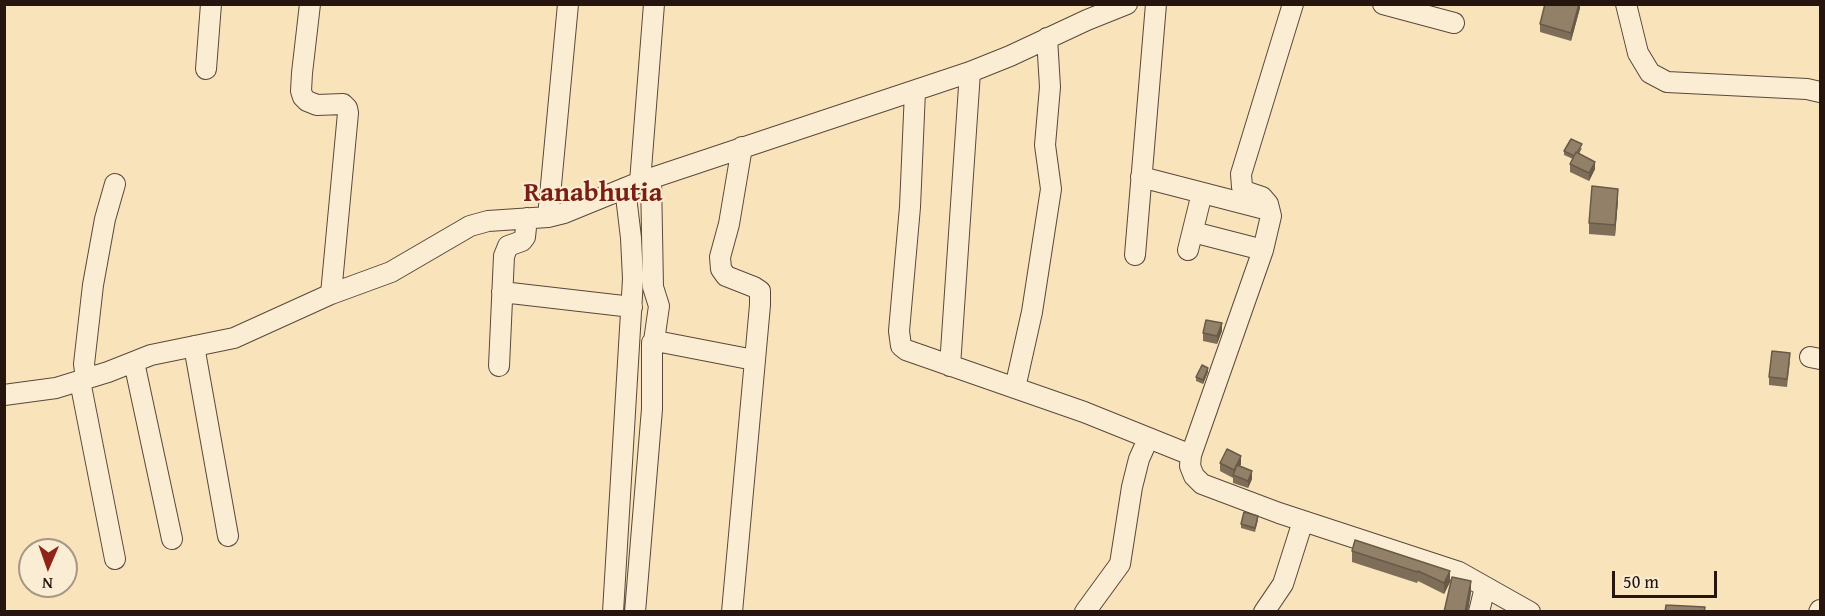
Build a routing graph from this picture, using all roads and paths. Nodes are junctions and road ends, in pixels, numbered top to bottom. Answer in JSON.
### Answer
{"nodes":[{"id":1,"x":211,"y":4,"type":"edge"},
{"id":2,"x":310,"y":4,"type":"edge"},
{"id":3,"x":568,"y":4,"type":"edge"},
{"id":4,"x":654,"y":4,"type":"edge"},
{"id":5,"x":1127,"y":4,"type":"edge"},
{"id":6,"x":1156,"y":4,"type":"edge"},
{"id":7,"x":1293,"y":4,"type":"edge"},
{"id":8,"x":1383,"y":4,"type":"edge"},
{"id":9,"x":1626,"y":4,"type":"edge"},
{"id":10,"x":1454,"y":22,"type":"dead end"},
{"id":11,"x":1047,"y":38,"type":"junction"},
{"id":12,"x":206,"y":69,"type":"dead end"},
{"id":13,"x":970,"y":72,"type":"junction"},
{"id":14,"x":915,"y":91,"type":"junction"},
{"id":15,"x":1821,"y":92,"type":"edge"},
{"id":16,"x":742,"y":147,"type":"junction"},
{"id":17,"x":1141,"y":177,"type":"junction"},
{"id":18,"x":639,"y":183,"type":"junction"},
{"id":19,"x":115,"y":184,"type":"dead end"},
{"id":20,"x":1202,"y":193,"type":"junction"},
{"id":21,"x":1270,"y":210,"type":"junction"},
{"id":22,"x":548,"y":217,"type":"junction"},
{"id":23,"x":527,"y":218,"type":"junction"},
{"id":24,"x":1263,"y":250,"type":"junction"},
{"id":25,"x":1135,"y":255,"type":"dead end"},
{"id":26,"x":502,"y":292,"type":"junction"},
{"id":27,"x":331,"y":294,"type":"junction"},
{"id":28,"x":632,"y":307,"type":"junction"},
{"id":29,"x":654,"y":341,"type":"junction"},
{"id":30,"x":194,"y":346,"type":"junction"},
{"id":31,"x":754,"y":360,"type":"junction"},
{"id":32,"x":134,"y":362,"type":"junction"},
{"id":33,"x":499,"y":366,"type":"dead end"},
{"id":34,"x":950,"y":366,"type":"junction"},
{"id":35,"x":84,"y":374,"type":"junction"},
{"id":36,"x":1015,"y":388,"type":"junction"},
{"id":37,"x":4,"y":394,"type":"edge"},
{"id":38,"x":1148,"y":439,"type":"junction"},
{"id":39,"x":1191,"y":455,"type":"junction"},
{"id":40,"x":1303,"y":521,"type":"junction"},
{"id":41,"x":228,"y":536,"type":"dead end"},
{"id":42,"x":172,"y":539,"type":"dead end"},
{"id":43,"x":115,"y":559,"type":"dead end"},
{"id":44,"x":1485,"y":586,"type":"junction"},
{"id":45,"x":613,"y":612,"type":"edge"},
{"id":46,"x":635,"y":612,"type":"edge"},
{"id":47,"x":732,"y":612,"type":"edge"},
{"id":48,"x":1085,"y":612,"type":"edge"},
{"id":49,"x":1264,"y":612,"type":"edge"},
{"id":50,"x":1479,"y":612,"type":"edge"},
{"id":51,"x":1530,"y":612,"type":"edge"}],
"edges":[{"from":1,"to":12,"type":"street"},
{"from":2,"to":27,"type":"street"},
{"from":3,"to":22,"type":"street"},
{"from":4,"to":18,"type":"street"},
{"from":5,"to":11,"type":"street"},
{"from":6,"to":17,"type":"street"},
{"from":7,"to":21,"type":"street"},
{"from":8,"to":10,"type":"street"},
{"from":9,"to":15,"type":"street"},
{"from":11,"to":13,"type":"street"},
{"from":11,"to":36,"type":"street"},
{"from":13,"to":14,"type":"street"},
{"from":13,"to":34,"type":"street"},
{"from":14,"to":16,"type":"street"},
{"from":14,"to":34,"type":"street"},
{"from":16,"to":18,"type":"street"},
{"from":16,"to":31,"type":"street"},
{"from":17,"to":20,"type":"street"},
{"from":17,"to":25,"type":"street"},
{"from":18,"to":22,"type":"street"},
{"from":18,"to":28,"type":"street"},
{"from":18,"to":29,"type":"street"},
{"from":19,"to":35,"type":"street"},
{"from":20,"to":21,"type":"street"},
{"from":20,"to":24,"type":"street"},
{"from":21,"to":24,"type":"street"},
{"from":22,"to":23,"type":"street"},
{"from":23,"to":26,"type":"street"},
{"from":23,"to":27,"type":"street"},
{"from":24,"to":39,"type":"street"},
{"from":26,"to":28,"type":"street"},
{"from":26,"to":33,"type":"street"},
{"from":27,"to":30,"type":"street"},
{"from":28,"to":45,"type":"street"},
{"from":29,"to":31,"type":"street"},
{"from":29,"to":46,"type":"street"},
{"from":30,"to":32,"type":"street"},
{"from":30,"to":41,"type":"street"},
{"from":31,"to":47,"type":"street"},
{"from":32,"to":35,"type":"street"},
{"from":32,"to":42,"type":"street"},
{"from":34,"to":36,"type":"street"},
{"from":35,"to":37,"type":"street"},
{"from":35,"to":43,"type":"street"},
{"from":36,"to":38,"type":"street"},
{"from":38,"to":39,"type":"street"},
{"from":38,"to":48,"type":"street"},
{"from":39,"to":40,"type":"street"},
{"from":40,"to":44,"type":"street"},
{"from":40,"to":49,"type":"street"},
{"from":44,"to":50,"type":"street"},
{"from":44,"to":51,"type":"street"}]}
